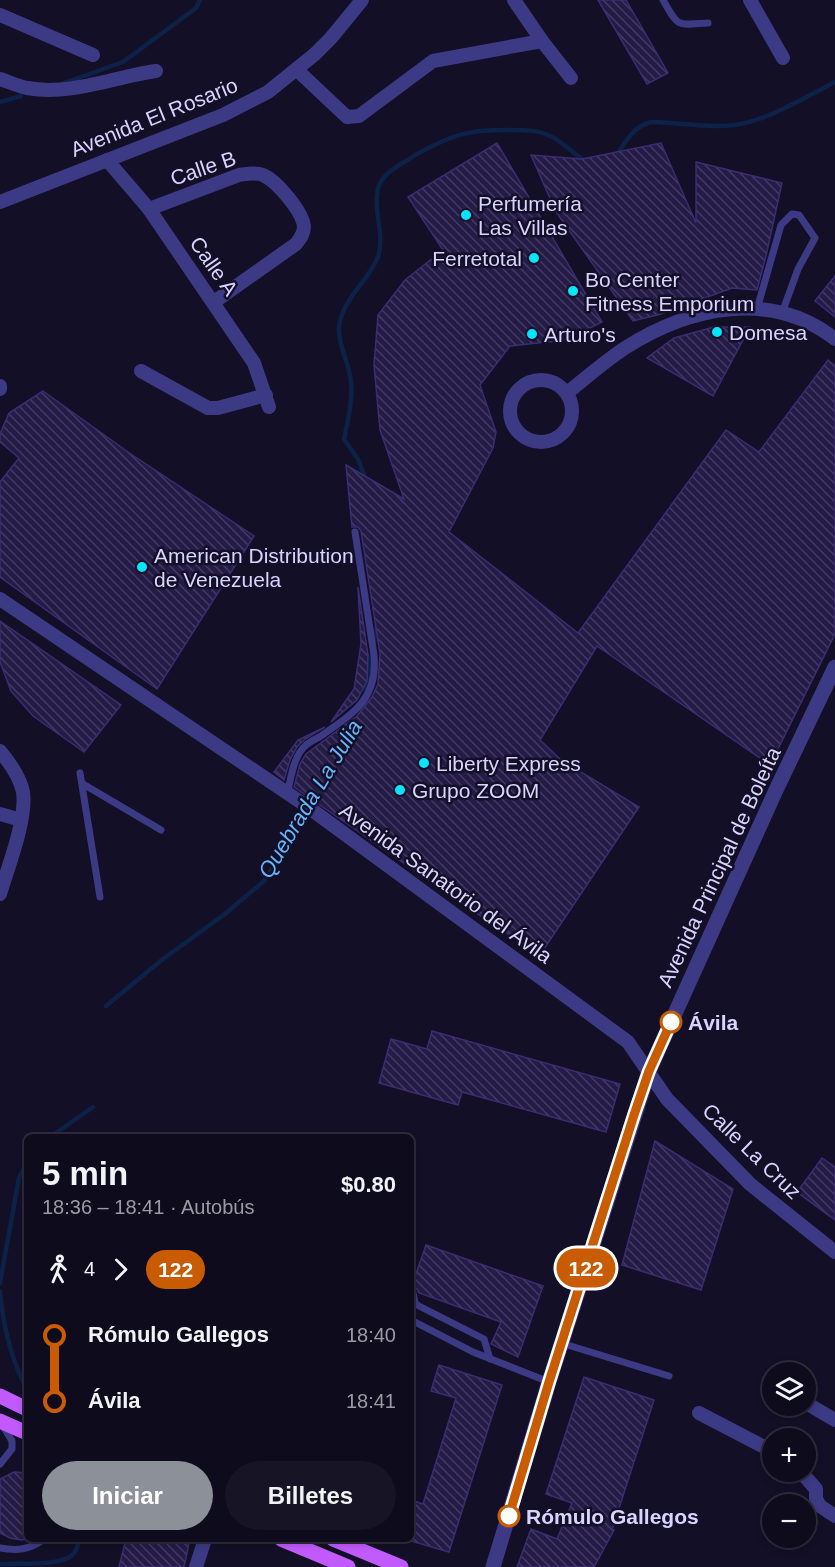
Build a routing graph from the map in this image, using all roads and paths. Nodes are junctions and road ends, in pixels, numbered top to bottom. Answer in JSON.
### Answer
{"nodes":[{"id":1,"x":362,"y":0,"type":"edge"},
{"id":2,"x":514,"y":0,"type":"edge"},
{"id":3,"x":663,"y":0,"type":"edge"},
{"id":4,"x":750,"y":0,"type":"edge"},
{"id":5,"x":0,"y":15,"type":"edge"},
{"id":6,"x":708,"y":23,"type":"dead end"},
{"id":7,"x":542,"y":41,"type":"junction"},
{"id":8,"x":93,"y":55,"type":"dead end"},
{"id":9,"x":783,"y":58,"type":"dead end"},
{"id":10,"x":297,"y":70,"type":"junction"},
{"id":11,"x":156,"y":71,"type":"dead end"},
{"id":12,"x":571,"y":78,"type":"dead end"},
{"id":13,"x":0,"y":79,"type":"edge"},
{"id":14,"x":107,"y":160,"type":"junction"},
{"id":15,"x":0,"y":202,"type":"edge"},
{"id":16,"x":149,"y":209,"type":"junction"},
{"id":17,"x":214,"y":302,"type":"junction"},
{"id":18,"x":757,"y":309,"type":"junction"},
{"id":19,"x":782,"y":314,"type":"junction"},
{"id":20,"x":835,"y":339,"type":"edge"},
{"id":21,"x":141,"y":371,"type":"dead end"},
{"id":22,"x":567,"y":393,"type":"junction"},
{"id":23,"x":355,"y":532,"type":"dead end"},
{"id":24,"x":0,"y":599,"type":"edge"},
{"id":25,"x":835,"y":668,"type":"edge"},
{"id":26,"x":0,"y":751,"type":"edge"},
{"id":27,"x":80,"y":773,"type":"dead end"},
{"id":28,"x":83,"y":784,"type":"junction"},
{"id":29,"x":288,"y":794,"type":"junction"},
{"id":30,"x":0,"y":814,"type":"edge"},
{"id":31,"x":21,"y":820,"type":"junction"},
{"id":32,"x":161,"y":830,"type":"dead end"},
{"id":33,"x":0,"y":894,"type":"edge"},
{"id":34,"x":100,"y":897,"type":"dead end"},
{"id":35,"x":649,"y":1071,"type":"junction"},
{"id":36,"x":835,"y":1252,"type":"edge"},
{"id":37,"x":414,"y":1298,"type":"edge"},
{"id":38,"x":414,"y":1321,"type":"edge"},
{"id":39,"x":561,"y":1343,"type":"junction"},
{"id":40,"x":490,"y":1359,"type":"junction"},
{"id":41,"x":669,"y":1376,"type":"dead end"},
{"id":42,"x":549,"y":1382,"type":"junction"},
{"id":43,"x":0,"y":1396,"type":"edge"},
{"id":44,"x":24,"y":1408,"type":"edge"},
{"id":45,"x":816,"y":1409,"type":"edge"},
{"id":46,"x":699,"y":1413,"type":"dead end"},
{"id":47,"x":835,"y":1420,"type":"edge"},
{"id":48,"x":0,"y":1421,"type":"edge"},
{"id":49,"x":24,"y":1431,"type":"edge"},
{"id":50,"x":762,"y":1446,"type":"edge"},
{"id":51,"x":0,"y":1464,"type":"edge"},
{"id":52,"x":810,"y":1482,"type":"edge"},
{"id":53,"x":835,"y":1516,"type":"edge"},
{"id":54,"x":40,"y":1542,"type":"edge"},
{"id":55,"x":203,"y":1542,"type":"edge"},
{"id":56,"x":288,"y":1542,"type":"edge"},
{"id":57,"x":340,"y":1542,"type":"edge"},
{"id":58,"x":0,"y":1548,"type":"edge"},
{"id":59,"x":196,"y":1567,"type":"edge"},
{"id":60,"x":348,"y":1567,"type":"edge"},
{"id":61,"x":401,"y":1567,"type":"edge"},
{"id":62,"x":493,"y":1567,"type":"edge"}],
"edges":[{"from":1,"to":10,"type":"street","name":"Avenida El Rosario"},
{"from":2,"to":7,"type":"street"},
{"from":3,"to":6,"type":"lane"},
{"from":4,"to":9,"type":"street"},
{"from":5,"to":8,"type":"street"},
{"from":7,"to":10,"type":"street"},
{"from":7,"to":12,"type":"street"},
{"from":10,"to":14,"type":"street","name":"Avenida El Rosario"},
{"from":11,"to":13,"type":"street"},
{"from":14,"to":15,"type":"street","name":"Avenida El Rosario"},
{"from":14,"to":16,"type":"street","name":"Calle A"},
{"from":16,"to":17,"type":"street","name":"Calle A"},
{"from":16,"to":17,"type":"street","name":"Calle B"},
{"from":17,"to":21,"type":"street","name":"Calle A"},
{"from":18,"to":19,"type":"street"},
{"from":18,"to":19,"type":"lane"},
{"from":18,"to":22,"type":"street"},
{"from":19,"to":20,"type":"street"},
{"from":22,"to":22,"type":"street"},
{"from":23,"to":29,"type":"lane"},
{"from":24,"to":29,"type":"street","name":"Avenida Sanatorio del Ávila"},
{"from":25,"to":35,"type":"street","name":"Avenida Principal de Boleíta"},
{"from":26,"to":31,"type":"street"},
{"from":27,"to":28,"type":"lane"},
{"from":28,"to":32,"type":"lane"},
{"from":28,"to":34,"type":"lane"},
{"from":29,"to":35,"type":"street","name":"Avenida Sanatorio del Ávila"},
{"from":30,"to":31,"type":"street"},
{"from":31,"to":33,"type":"street"},
{"from":35,"to":36,"type":"street","name":"Calle La Cruz"},
{"from":35,"to":39,"type":"street","name":"Avenida Principal de Boleíta"},
{"from":37,"to":40,"type":"lane"},
{"from":38,"to":40,"type":"lane"},
{"from":39,"to":41,"type":"lane"},
{"from":39,"to":42,"type":"street","name":"Avenida Principal de Boleíta"},
{"from":40,"to":42,"type":"lane"},
{"from":42,"to":62,"type":"street","name":"Avenida Principal de Boleíta"},
{"from":43,"to":44,"type":"main road"},
{"from":45,"to":47,"type":"street"},
{"from":46,"to":50,"type":"street"},
{"from":48,"to":49,"type":"main road"},
{"from":48,"to":51,"type":"lane"},
{"from":52,"to":53,"type":"street"},
{"from":54,"to":58,"type":"lane"},
{"from":55,"to":59,"type":"street"},
{"from":56,"to":60,"type":"main road"},
{"from":57,"to":61,"type":"main road"}]}
